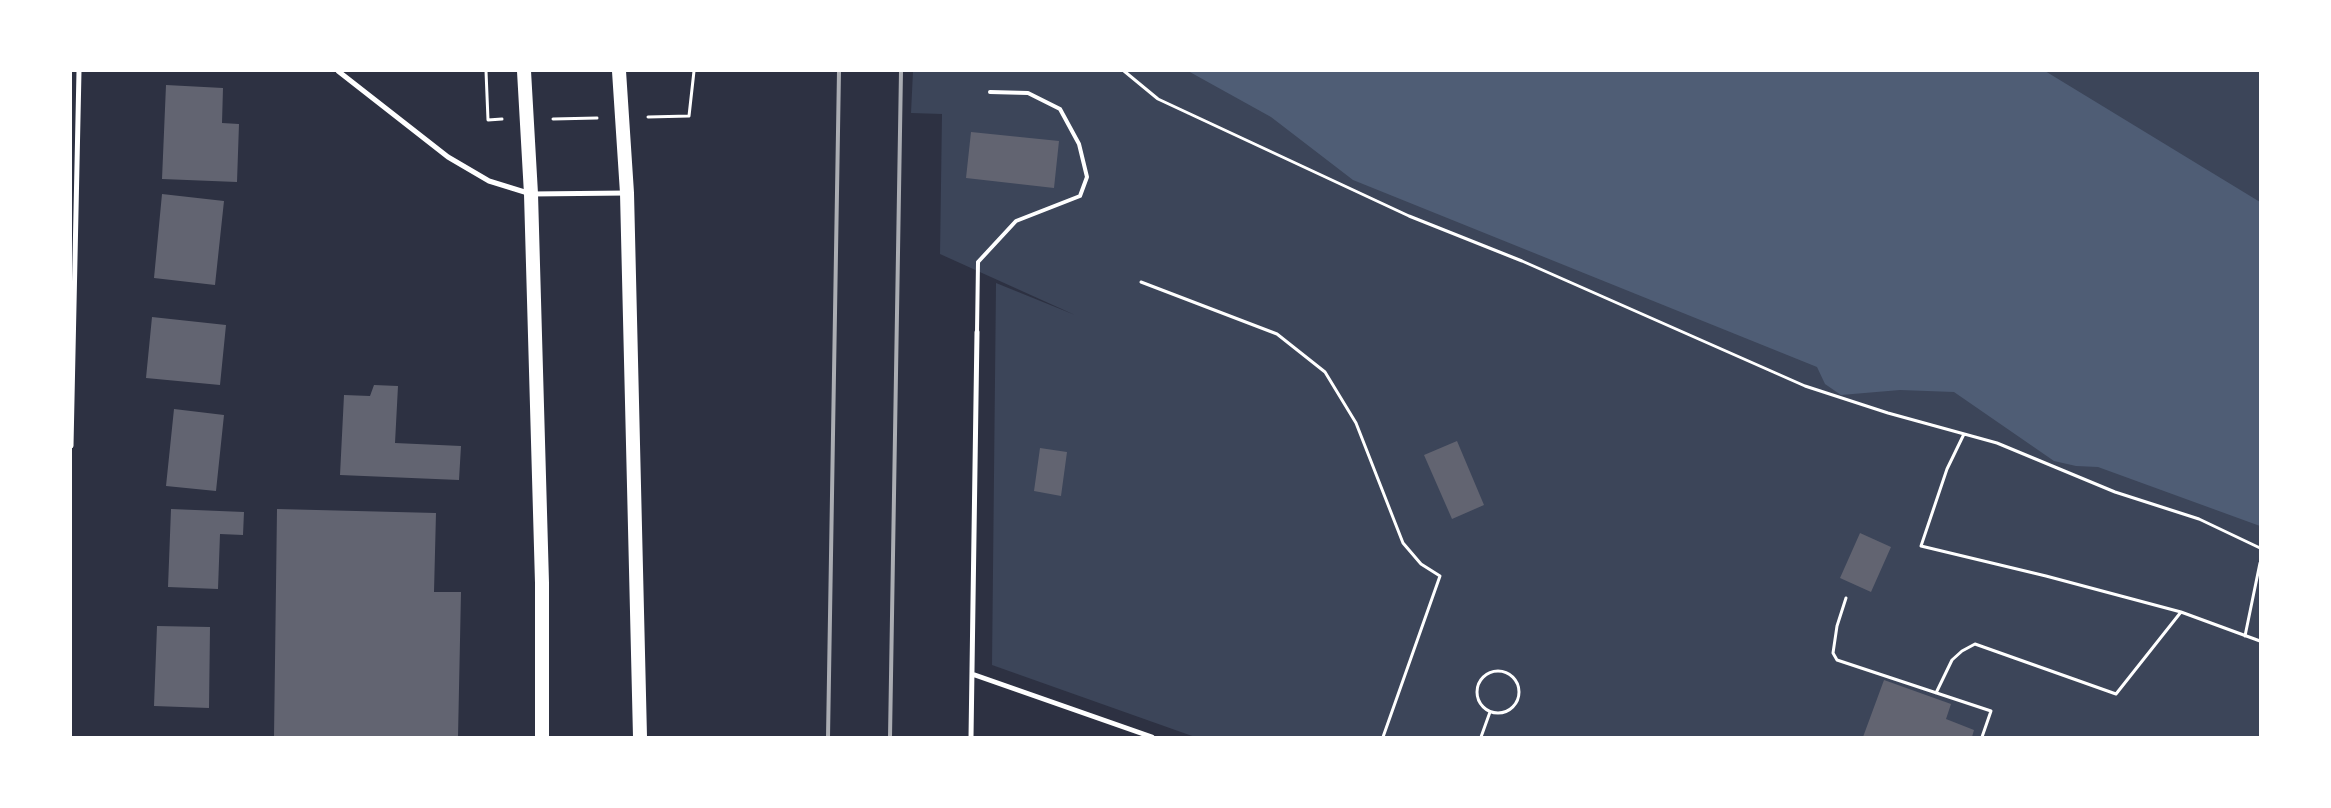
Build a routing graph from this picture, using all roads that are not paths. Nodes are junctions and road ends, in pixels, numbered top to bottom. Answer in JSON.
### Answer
{"nodes":[{"id":1,"x":79,"y":71,"type":"edge"},
{"id":2,"x":338,"y":71,"type":"edge"},
{"id":3,"x":524,"y":71,"type":"edge"},
{"id":4,"x":619,"y":71,"type":"edge"},
{"id":5,"x":990,"y":92,"type":"dead end"},
{"id":6,"x":627,"y":193,"type":"junction"},
{"id":7,"x":531,"y":194,"type":"junction"},
{"id":8,"x":977,"y":332,"type":"joint"},
{"id":9,"x":71,"y":446,"type":"edge"},
{"id":10,"x":972,"y":674,"type":"junction"},
{"id":11,"x":542,"y":737,"type":"edge"},
{"id":12,"x":640,"y":737,"type":"edge"},
{"id":13,"x":971,"y":737,"type":"edge"},
{"id":14,"x":1152,"y":737,"type":"edge"}],
"edges":[{"from":1,"to":9,"type":"street"},
{"from":2,"to":7,"type":"street"},
{"from":3,"to":7,"type":"highway"},
{"from":4,"to":6,"type":"highway"},
{"from":5,"to":8,"type":"lane"},
{"from":6,"to":7,"type":"street"},
{"from":6,"to":12,"type":"highway"},
{"from":7,"to":11,"type":"highway"},
{"from":8,"to":10,"type":"street"},
{"from":10,"to":13,"type":"street"},
{"from":10,"to":14,"type":"street"}]}
